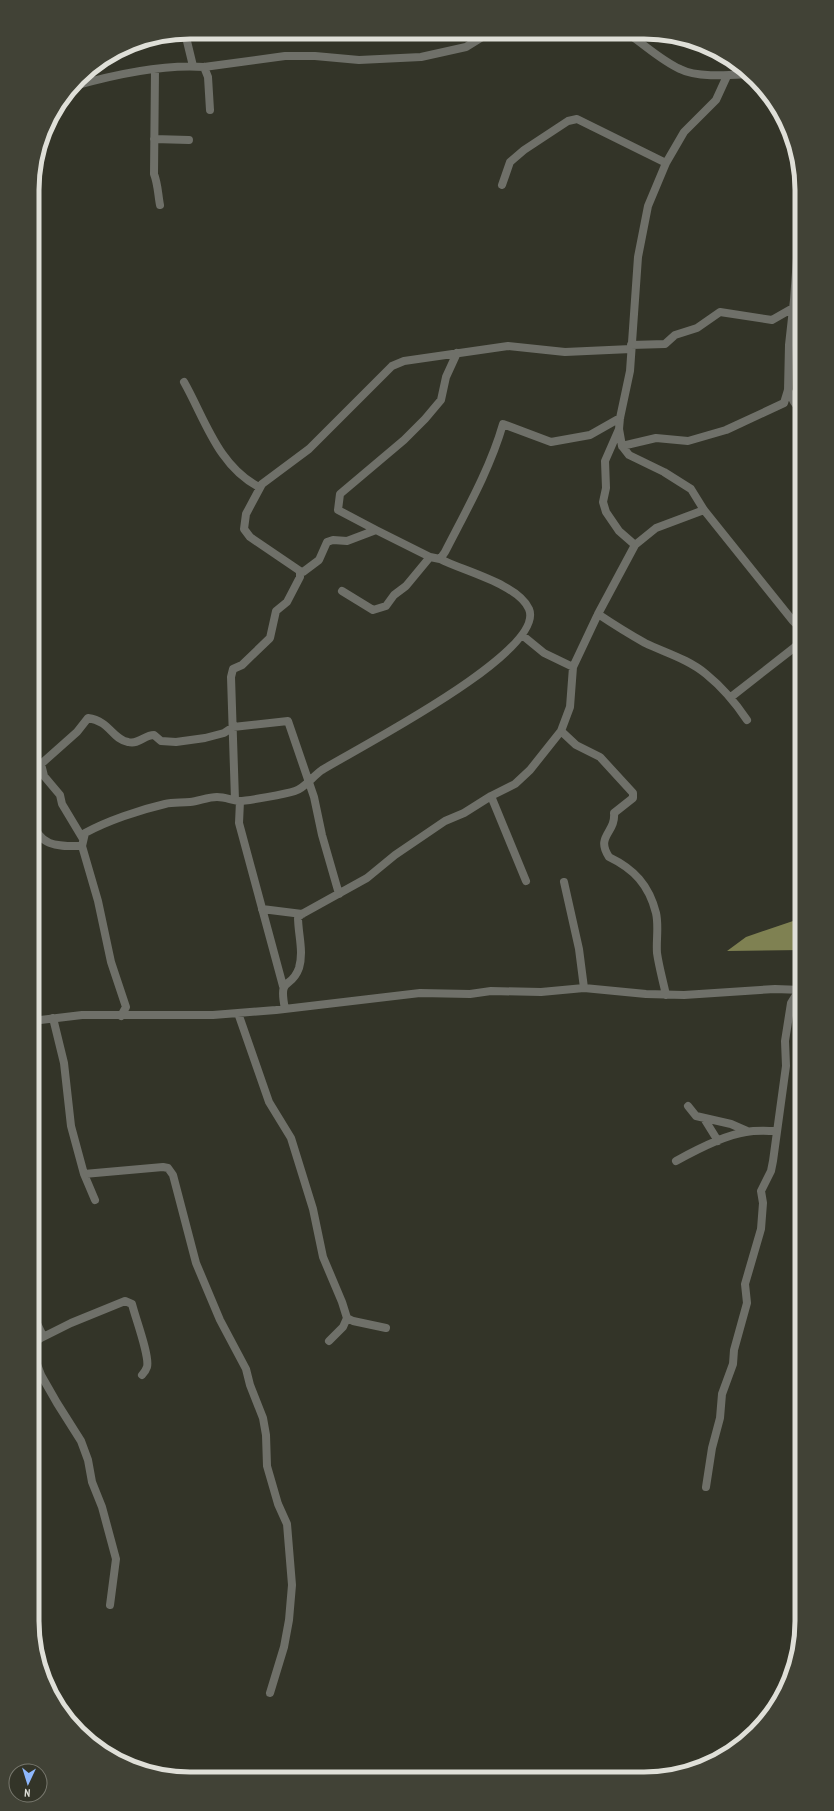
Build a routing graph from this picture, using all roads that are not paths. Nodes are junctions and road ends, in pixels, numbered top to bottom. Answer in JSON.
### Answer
{"nodes":[{"id":1,"x":186,"y":39,"type":"edge"},
{"id":2,"x":479,"y":39,"type":"edge"},
{"id":3,"x":635,"y":39,"type":"edge"},
{"id":4,"x":193,"y":66,"type":"junction"},
{"id":5,"x":204,"y":67,"type":"junction"},
{"id":6,"x":155,"y":70,"type":"junction"},
{"id":7,"x":741,"y":75,"type":"edge"},
{"id":8,"x":727,"y":76,"type":"junction"},
{"id":9,"x":82,"y":84,"type":"edge"},
{"id":10,"x":210,"y":110,"type":"dead end"},
{"id":11,"x":154,"y":139,"type":"junction"},
{"id":12,"x":189,"y":140,"type":"dead end"},
{"id":13,"x":666,"y":163,"type":"junction"},
{"id":14,"x":502,"y":185,"type":"dead end"},
{"id":15,"x":160,"y":205,"type":"dead end"},
{"id":16,"x":795,"y":304,"type":"edge"},
{"id":17,"x":794,"y":308,"type":"junction"},
{"id":18,"x":631,"y":347,"type":"junction"},
{"id":19,"x":457,"y":353,"type":"junction"},
{"id":20,"x":184,"y":382,"type":"dead end"},
{"id":21,"x":788,"y":390,"type":"junction"},
{"id":22,"x":795,"y":403,"type":"edge"},
{"id":23,"x":620,"y":418,"type":"junction"},
{"id":24,"x":619,"y":429,"type":"junction"},
{"id":25,"x":622,"y":446,"type":"junction"},
{"id":26,"x":262,"y":484,"type":"junction"},
{"id":27,"x":704,"y":510,"type":"junction"},
{"id":28,"x":376,"y":530,"type":"junction"},
{"id":29,"x":636,"y":545,"type":"junction"},
{"id":30,"x":430,"y":557,"type":"junction"},
{"id":31,"x":440,"y":559,"type":"junction"},
{"id":32,"x":300,"y":571,"type":"junction"},
{"id":33,"x":342,"y":591,"type":"dead end"},
{"id":34,"x":598,"y":614,"type":"junction"},
{"id":35,"x":795,"y":623,"type":"edge"},
{"id":36,"x":522,"y":634,"type":"junction"},
{"id":37,"x":795,"y":647,"type":"edge"},
{"id":38,"x":573,"y":667,"type":"junction"},
{"id":39,"x":731,"y":697,"type":"junction"},
{"id":40,"x":747,"y":720,"type":"dead end"},
{"id":41,"x":233,"y":727,"type":"junction"},
{"id":42,"x":561,"y":731,"type":"junction"},
{"id":43,"x":308,"y":781,"type":"junction"},
{"id":44,"x":491,"y":796,"type":"junction"},
{"id":45,"x":238,"y":801,"type":"junction"},
{"id":46,"x":39,"y":832,"type":"edge"},
{"id":47,"x":83,"y":842,"type":"junction"},
{"id":48,"x":526,"y":881,"type":"dead end"},
{"id":49,"x":564,"y":882,"type":"dead end"},
{"id":50,"x":339,"y":894,"type":"junction"},
{"id":51,"x":262,"y":909,"type":"junction"},
{"id":52,"x":302,"y":914,"type":"junction"},
{"id":53,"x":283,"y":986,"type":"junction"},
{"id":54,"x":584,"y":988,"type":"junction"},
{"id":55,"x":795,"y":990,"type":"edge"},
{"id":56,"x":666,"y":995,"type":"junction"},
{"id":57,"x":795,"y":998,"type":"edge"},
{"id":58,"x":285,"y":1009,"type":"junction"},
{"id":59,"x":238,"y":1013,"type":"junction"},
{"id":60,"x":121,"y":1016,"type":"junction"},
{"id":61,"x":53,"y":1018,"type":"junction"},
{"id":62,"x":39,"y":1020,"type":"edge"},
{"id":63,"x":688,"y":1106,"type":"dead end"},
{"id":64,"x":705,"y":1120,"type":"junction"},
{"id":65,"x":777,"y":1131,"type":"junction"},
{"id":66,"x":746,"y":1132,"type":"junction"},
{"id":67,"x":718,"y":1141,"type":"junction"},
{"id":68,"x":676,"y":1161,"type":"dead end"},
{"id":69,"x":84,"y":1174,"type":"junction"},
{"id":70,"x":95,"y":1200,"type":"dead end"},
{"id":71,"x":347,"y":1318,"type":"junction"},
{"id":72,"x":39,"y":1325,"type":"edge"},
{"id":73,"x":386,"y":1328,"type":"dead end"},
{"id":74,"x":41,"y":1338,"type":"joint"},
{"id":75,"x":329,"y":1341,"type":"dead end"},
{"id":76,"x":39,"y":1366,"type":"edge"},
{"id":77,"x":142,"y":1375,"type":"dead end"},
{"id":78,"x":706,"y":1487,"type":"dead end"},
{"id":79,"x":110,"y":1605,"type":"dead end"},
{"id":80,"x":270,"y":1693,"type":"dead end"}],
"edges":[{"from":1,"to":4,"type":"street"},
{"from":2,"to":5,"type":"street"},
{"from":3,"to":8,"type":"street"},
{"from":4,"to":5,"type":"street"},
{"from":4,"to":6,"type":"street"},
{"from":5,"to":10,"type":"street"},
{"from":6,"to":9,"type":"street"},
{"from":6,"to":11,"type":"street"},
{"from":7,"to":8,"type":"street"},
{"from":8,"to":13,"type":"street"},
{"from":11,"to":12,"type":"street"},
{"from":11,"to":15,"type":"street"},
{"from":13,"to":14,"type":"street"},
{"from":13,"to":18,"type":"street"},
{"from":16,"to":17,"type":"street"},
{"from":17,"to":18,"type":"street"},
{"from":17,"to":21,"type":"street"},
{"from":18,"to":19,"type":"street"},
{"from":18,"to":23,"type":"street"},
{"from":19,"to":26,"type":"street"},
{"from":19,"to":28,"type":"street"},
{"from":20,"to":26,"type":"street"},
{"from":21,"to":22,"type":"street"},
{"from":21,"to":25,"type":"street"},
{"from":23,"to":24,"type":"street"},
{"from":23,"to":31,"type":"street"},
{"from":24,"to":25,"type":"street"},
{"from":24,"to":29,"type":"street"},
{"from":25,"to":27,"type":"street"},
{"from":26,"to":32,"type":"street"},
{"from":27,"to":29,"type":"street"},
{"from":27,"to":35,"type":"street"},
{"from":28,"to":30,"type":"street"},
{"from":28,"to":32,"type":"street"},
{"from":29,"to":34,"type":"street"},
{"from":30,"to":31,"type":"street"},
{"from":30,"to":33,"type":"street"},
{"from":31,"to":36,"type":"street"},
{"from":32,"to":41,"type":"street"},
{"from":34,"to":38,"type":"street"},
{"from":34,"to":39,"type":"street"},
{"from":36,"to":38,"type":"street"},
{"from":36,"to":43,"type":"street"},
{"from":37,"to":39,"type":"street"},
{"from":38,"to":42,"type":"street"},
{"from":39,"to":40,"type":"street"},
{"from":41,"to":43,"type":"street"},
{"from":41,"to":45,"type":"street"},
{"from":41,"to":47,"type":"street"},
{"from":42,"to":44,"type":"street"},
{"from":42,"to":56,"type":"street"},
{"from":43,"to":45,"type":"street"},
{"from":43,"to":50,"type":"street"},
{"from":44,"to":48,"type":"street"},
{"from":44,"to":50,"type":"street"},
{"from":45,"to":47,"type":"street"},
{"from":45,"to":51,"type":"street"},
{"from":46,"to":47,"type":"street"},
{"from":47,"to":60,"type":"street"},
{"from":49,"to":54,"type":"street"},
{"from":50,"to":52,"type":"street"},
{"from":51,"to":52,"type":"street"},
{"from":51,"to":53,"type":"street"},
{"from":52,"to":53,"type":"street"},
{"from":53,"to":58,"type":"street"},
{"from":54,"to":56,"type":"street"},
{"from":54,"to":58,"type":"street"},
{"from":55,"to":56,"type":"street"},
{"from":57,"to":65,"type":"street"},
{"from":58,"to":59,"type":"street"},
{"from":59,"to":60,"type":"street"},
{"from":59,"to":71,"type":"street"},
{"from":60,"to":61,"type":"street"},
{"from":61,"to":62,"type":"street"},
{"from":61,"to":69,"type":"street"},
{"from":63,"to":64,"type":"street"},
{"from":64,"to":66,"type":"street"},
{"from":64,"to":67,"type":"street"},
{"from":65,"to":66,"type":"street"},
{"from":65,"to":78,"type":"street"},
{"from":66,"to":67,"type":"street"},
{"from":67,"to":68,"type":"street"},
{"from":69,"to":70,"type":"street"},
{"from":69,"to":80,"type":"street"},
{"from":71,"to":73,"type":"street"},
{"from":71,"to":75,"type":"street"},
{"from":72,"to":74,"type":"street"},
{"from":74,"to":77,"type":"street"},
{"from":76,"to":79,"type":"street"}]}
